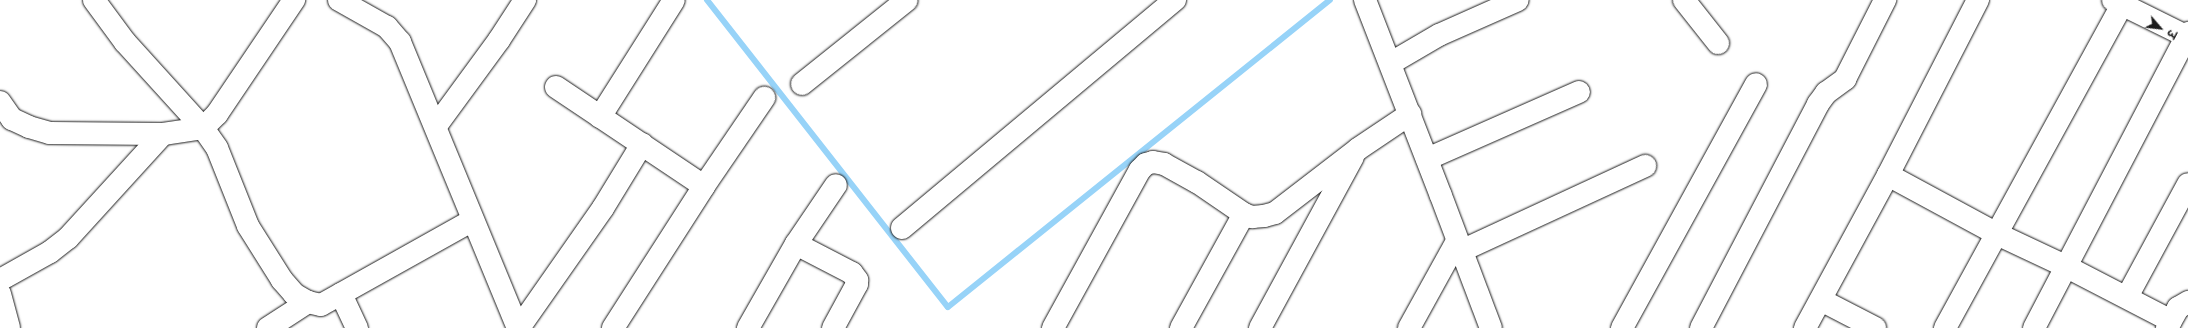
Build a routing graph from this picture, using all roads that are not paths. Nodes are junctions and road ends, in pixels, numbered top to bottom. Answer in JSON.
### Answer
{"nodes":[{"id":1,"x":94,"y":0,"type":"edge"},
{"id":2,"x":294,"y":0,"type":"edge"},
{"id":3,"x":339,"y":0,"type":"edge"},
{"id":4,"x":525,"y":0,"type":"edge"},
{"id":5,"x":674,"y":0,"type":"edge"},
{"id":6,"x":907,"y":0,"type":"edge"},
{"id":7,"x":1173,"y":0,"type":"edge"},
{"id":8,"x":1365,"y":0,"type":"edge"},
{"id":9,"x":1684,"y":0,"type":"edge"},
{"id":10,"x":1885,"y":0,"type":"edge"},
{"id":11,"x":1978,"y":0,"type":"edge"},
{"id":12,"x":1508,"y":2,"type":"edge"},
{"id":13,"x":2117,"y":2,"type":"edge"},
{"id":14,"x":2187,"y":34,"type":"edge"},
{"id":15,"x":1718,"y":43,"type":"dead end"},
{"id":16,"x":1390,"y":63,"type":"junction"},
{"id":17,"x":802,"y":84,"type":"dead end"},
{"id":18,"x":1756,"y":84,"type":"dead end"},
{"id":19,"x":556,"y":87,"type":"dead end"},
{"id":20,"x":1580,"y":92,"type":"dead end"},
{"id":21,"x":764,"y":98,"type":"dead end"},
{"id":22,"x":0,"y":102,"type":"edge"},
{"id":23,"x":1410,"y":114,"type":"junction"},
{"id":24,"x":600,"y":117,"type":"junction"},
{"id":25,"x":436,"y":126,"type":"junction"},
{"id":26,"x":203,"y":128,"type":"junction"},
{"id":27,"x":164,"y":134,"type":"junction"},
{"id":28,"x":642,"y":144,"type":"junction"},
{"id":29,"x":1358,"y":148,"type":"junction"},
{"id":30,"x":1427,"y":159,"type":"junction"},
{"id":31,"x":1645,"y":166,"type":"dead end"},
{"id":32,"x":1888,"y":175,"type":"junction"},
{"id":33,"x":2188,"y":184,"type":"edge"},
{"id":34,"x":836,"y":185,"type":"dead end"},
{"id":35,"x":704,"y":186,"type":"junction"},
{"id":36,"x":1244,"y":214,"type":"junction"},
{"id":37,"x":473,"y":220,"type":"junction"},
{"id":38,"x":902,"y":228,"type":"dead end"},
{"id":39,"x":1997,"y":234,"type":"junction"},
{"id":40,"x":796,"y":244,"type":"junction"},
{"id":41,"x":1459,"y":246,"type":"junction"},
{"id":42,"x":2067,"y":267,"type":"junction"},
{"id":43,"x":0,"y":280,"type":"edge"},
{"id":44,"x":0,"y":294,"type":"edge"},
{"id":45,"x":341,"y":294,"type":"junction"},
{"id":46,"x":2127,"y":297,"type":"junction"},
{"id":47,"x":1821,"y":300,"type":"junction"},
{"id":48,"x":308,"y":302,"type":"junction"},
{"id":49,"x":2188,"y":302,"type":"edge"},
{"id":50,"x":2169,"y":324,"type":"edge"},
{"id":51,"x":9,"y":328,"type":"edge"},
{"id":52,"x":268,"y":328,"type":"edge"},
{"id":53,"x":357,"y":328,"type":"edge"},
{"id":54,"x":518,"y":328,"type":"edge"},
{"id":55,"x":613,"y":328,"type":"edge"},
{"id":56,"x":748,"y":328,"type":"edge"},
{"id":57,"x":832,"y":328,"type":"edge"},
{"id":58,"x":1053,"y":328,"type":"edge"},
{"id":59,"x":1181,"y":328,"type":"edge"},
{"id":60,"x":1260,"y":328,"type":"edge"},
{"id":61,"x":1409,"y":328,"type":"edge"},
{"id":62,"x":1491,"y":328,"type":"edge"},
{"id":63,"x":1622,"y":328,"type":"edge"},
{"id":64,"x":1702,"y":328,"type":"edge"},
{"id":65,"x":1805,"y":328,"type":"edge"},
{"id":66,"x":1875,"y":328,"type":"edge"},
{"id":67,"x":1945,"y":328,"type":"edge"},
{"id":68,"x":2034,"y":328,"type":"edge"}],
"edges":[{"from":1,"to":26,"type":"street"},
{"from":2,"to":26,"type":"street"},
{"from":3,"to":25,"type":"street"},
{"from":4,"to":25,"type":"street"},
{"from":5,"to":24,"type":"street"},
{"from":6,"to":17,"type":"street"},
{"from":7,"to":38,"type":"street"},
{"from":8,"to":16,"type":"street"},
{"from":9,"to":15,"type":"street"},
{"from":10,"to":64,"type":"street"},
{"from":11,"to":32,"type":"street"},
{"from":12,"to":16,"type":"street"},
{"from":13,"to":14,"type":"street"},
{"from":13,"to":39,"type":"street"},
{"from":14,"to":42,"type":"street"},
{"from":16,"to":23,"type":"street"},
{"from":18,"to":63,"type":"street"},
{"from":19,"to":24,"type":"street"},
{"from":20,"to":30,"type":"street"},
{"from":21,"to":35,"type":"street"},
{"from":22,"to":27,"type":"street"},
{"from":23,"to":29,"type":"street"},
{"from":23,"to":30,"type":"street"},
{"from":24,"to":28,"type":"street"},
{"from":25,"to":37,"type":"street"},
{"from":26,"to":27,"type":"street"},
{"from":26,"to":48,"type":"street"},
{"from":27,"to":43,"type":"street"},
{"from":28,"to":35,"type":"street"},
{"from":28,"to":54,"type":"street"},
{"from":29,"to":36,"type":"street"},
{"from":29,"to":60,"type":"street"},
{"from":30,"to":41,"type":"street"},
{"from":31,"to":41,"type":"street"},
{"from":32,"to":39,"type":"street"},
{"from":32,"to":47,"type":"street"},
{"from":33,"to":46,"type":"street"},
{"from":34,"to":40,"type":"street"},
{"from":35,"to":55,"type":"street"},
{"from":36,"to":58,"type":"street"},
{"from":36,"to":59,"type":"street"},
{"from":37,"to":45,"type":"street"},
{"from":37,"to":54,"type":"street"},
{"from":39,"to":42,"type":"street"},
{"from":39,"to":67,"type":"street"},
{"from":40,"to":56,"type":"street"},
{"from":40,"to":57,"type":"street"},
{"from":41,"to":61,"type":"street"},
{"from":41,"to":62,"type":"street"},
{"from":42,"to":46,"type":"street"},
{"from":42,"to":68,"type":"street"},
{"from":44,"to":51,"type":"street"},
{"from":45,"to":48,"type":"street"},
{"from":45,"to":53,"type":"street"},
{"from":46,"to":50,"type":"street"},
{"from":47,"to":65,"type":"street"},
{"from":47,"to":66,"type":"street"},
{"from":48,"to":52,"type":"street"},
{"from":49,"to":50,"type":"street"}]}
